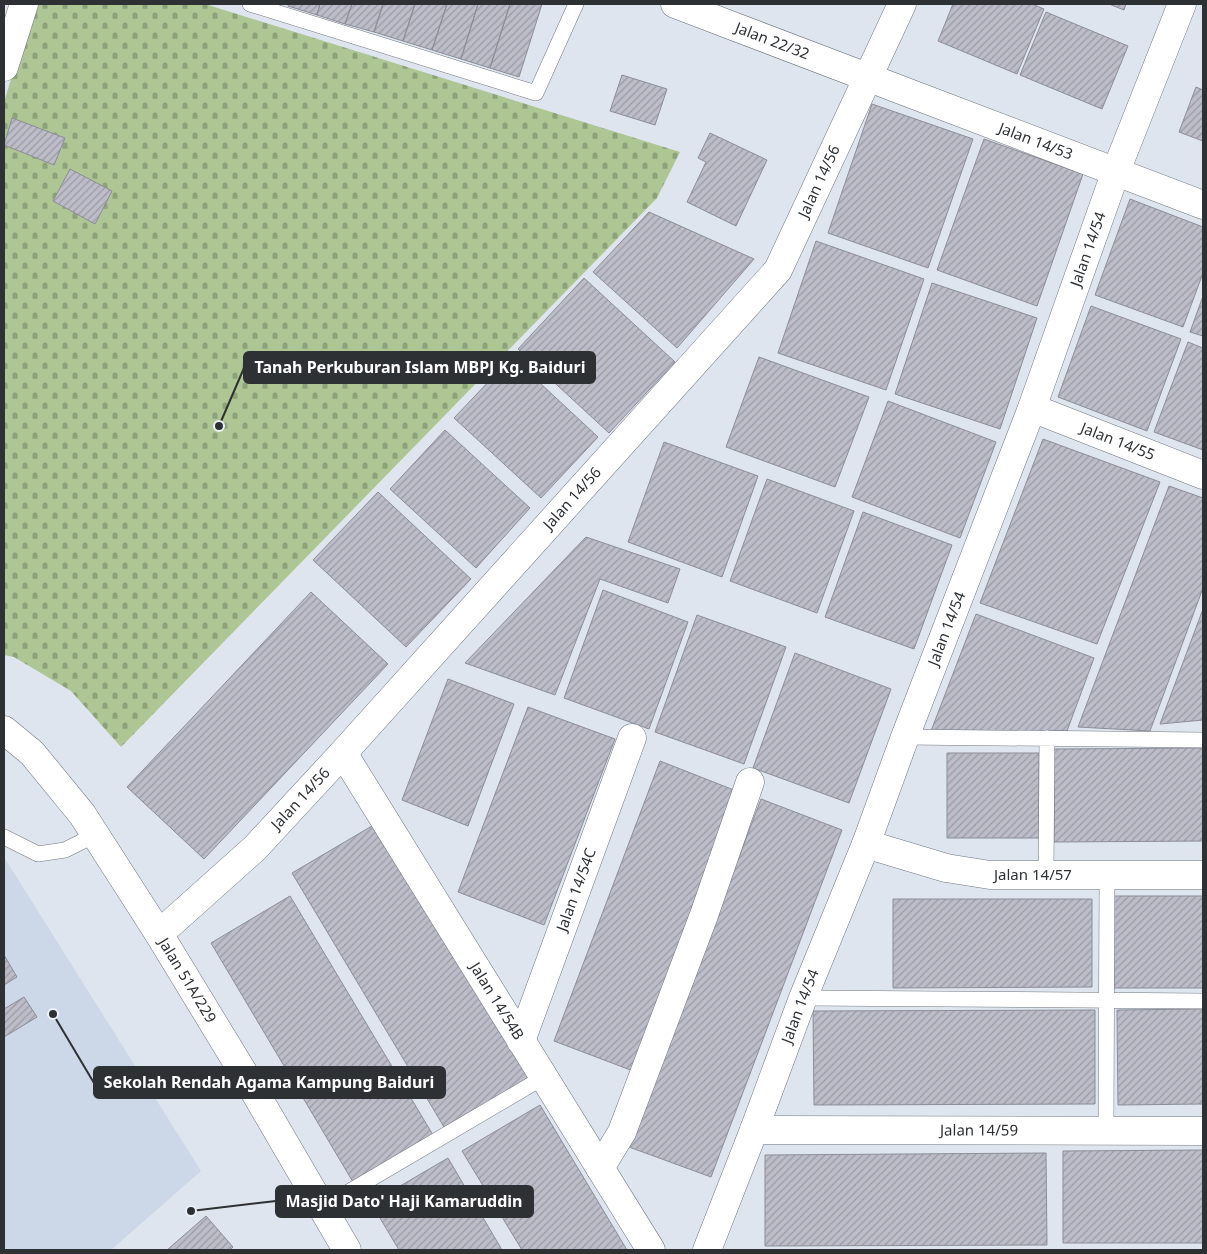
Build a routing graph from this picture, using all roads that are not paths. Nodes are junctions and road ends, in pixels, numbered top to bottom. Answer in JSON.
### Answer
{"nodes":[{"id":1,"x":24,"y":4,"type":"edge"},
{"id":2,"x":250,"y":4,"type":"edge"},
{"id":3,"x":576,"y":4,"type":"edge"},
{"id":4,"x":675,"y":4,"type":"edge"},
{"id":5,"x":902,"y":4,"type":"edge"},
{"id":6,"x":1182,"y":4,"type":"edge"},
{"id":7,"x":4,"y":67,"type":"edge"},
{"id":8,"x":869,"y":78,"type":"junction"},
{"id":9,"x":1116,"y":171,"type":"junction"},
{"id":10,"x":1203,"y":205,"type":"edge"},
{"id":11,"x":1032,"y":408,"type":"junction"},
{"id":12,"x":1203,"y":475,"type":"edge"},
{"id":13,"x":4,"y":730,"type":"edge"},
{"id":14,"x":905,"y":737,"type":"junction"},
{"id":15,"x":632,"y":738,"type":"dead end"},
{"id":16,"x":1047,"y":738,"type":"junction"},
{"id":17,"x":1203,"y":740,"type":"edge"},
{"id":18,"x":344,"y":753,"type":"junction"},
{"id":19,"x":750,"y":782,"type":"dead end"},
{"id":20,"x":95,"y":835,"type":"junction"},
{"id":21,"x":4,"y":837,"type":"edge"},
{"id":22,"x":866,"y":844,"type":"junction"},
{"id":23,"x":1046,"y":875,"type":"junction"},
{"id":24,"x":1107,"y":875,"type":"junction"},
{"id":25,"x":1203,"y":875,"type":"edge"},
{"id":26,"x":159,"y":934,"type":"junction"},
{"id":27,"x":803,"y":998,"type":"junction"},
{"id":28,"x":1106,"y":1000,"type":"junction"},
{"id":29,"x":1203,"y":1000,"type":"edge"},
{"id":30,"x":521,"y":1041,"type":"junction"},
{"id":31,"x":544,"y":1077,"type":"junction"},
{"id":32,"x":754,"y":1130,"type":"junction"},
{"id":33,"x":1106,"y":1130,"type":"junction"},
{"id":34,"x":1203,"y":1131,"type":"edge"},
{"id":35,"x":600,"y":1168,"type":"junction"},
{"id":36,"x":323,"y":1207,"type":"junction"},
{"id":37,"x":347,"y":1250,"type":"edge"},
{"id":38,"x":651,"y":1250,"type":"edge"},
{"id":39,"x":706,"y":1250,"type":"edge"}],
"edges":[{"from":1,"to":7,"type":"street"},
{"from":2,"to":3,"type":"lane"},
{"from":4,"to":8,"type":"street","name":"Jalan 22/32"},
{"from":5,"to":8,"type":"street","name":"Jalan 14/56"},
{"from":6,"to":9,"type":"street","name":"Jalan 14/54"},
{"from":8,"to":9,"type":"street","name":"Jalan 14/53"},
{"from":8,"to":18,"type":"street","name":"Jalan 14/56"},
{"from":9,"to":10,"type":"street","name":"Jalan 14/53"},
{"from":9,"to":11,"type":"street","name":"Jalan 14/54"},
{"from":11,"to":12,"type":"street","name":"Jalan 14/55"},
{"from":11,"to":14,"type":"street","name":"Jalan 14/54"},
{"from":13,"to":20,"type":"street","name":"Jalan 51A/229"},
{"from":14,"to":16,"type":"lane"},
{"from":14,"to":22,"type":"street","name":"Jalan 14/54"},
{"from":15,"to":30,"type":"street","name":"Jalan 14/54C"},
{"from":16,"to":17,"type":"lane"},
{"from":16,"to":23,"type":"lane"},
{"from":18,"to":26,"type":"street","name":"Jalan 14/56"},
{"from":18,"to":30,"type":"street","name":"Jalan 14/54B"},
{"from":19,"to":35,"type":"street"},
{"from":20,"to":21,"type":"lane"},
{"from":20,"to":26,"type":"street","name":"Jalan 51A/229"},
{"from":22,"to":23,"type":"street","name":"Jalan 14/57"},
{"from":22,"to":27,"type":"street","name":"Jalan 14/54"},
{"from":23,"to":24,"type":"street","name":"Jalan 14/57"},
{"from":24,"to":25,"type":"street","name":"Jalan 14/57"},
{"from":24,"to":28,"type":"lane"},
{"from":26,"to":36,"type":"street","name":"Jalan 51A/229"},
{"from":27,"to":28,"type":"lane"},
{"from":27,"to":32,"type":"street","name":"Jalan 14/54"},
{"from":28,"to":29,"type":"lane"},
{"from":28,"to":33,"type":"lane"},
{"from":30,"to":31,"type":"street","name":"Jalan 14/54B"},
{"from":31,"to":35,"type":"street","name":"Jalan 14/54B"},
{"from":31,"to":36,"type":"lane"},
{"from":32,"to":33,"type":"street","name":"Jalan 14/59"},
{"from":32,"to":39,"type":"street","name":"Jalan 14/54"},
{"from":33,"to":34,"type":"street","name":"Jalan 14/59"},
{"from":35,"to":38,"type":"street","name":"Jalan 14/54B"},
{"from":36,"to":37,"type":"street","name":"Jalan 51A/229"}]}
